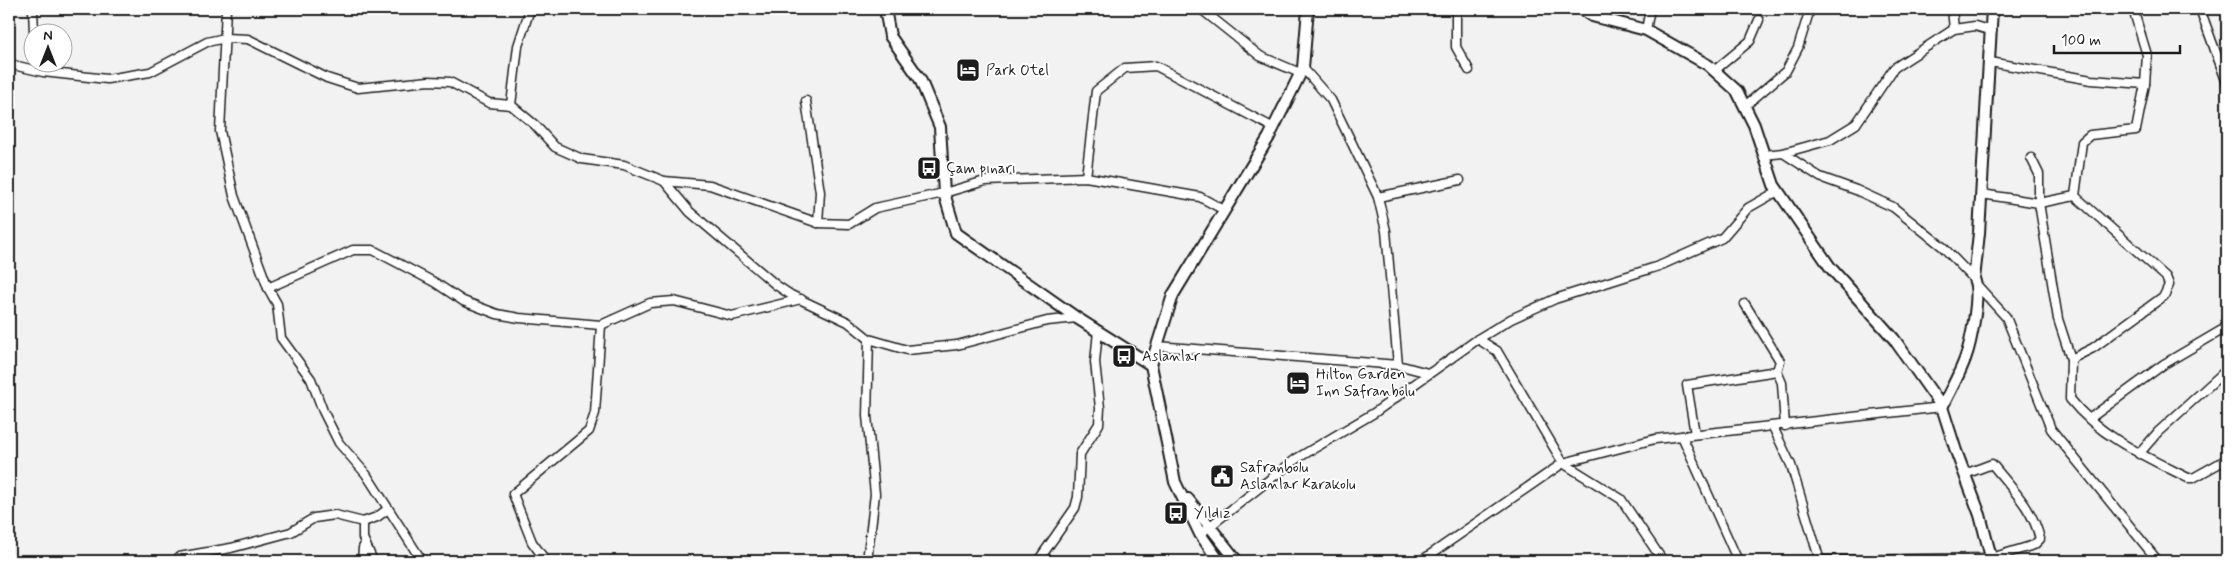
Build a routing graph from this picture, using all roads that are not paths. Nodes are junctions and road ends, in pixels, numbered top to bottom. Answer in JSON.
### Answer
{"nodes":[{"id":1,"x":33,"y":9,"type":"edge"},
{"id":2,"x":226,"y":9,"type":"edge"},
{"id":3,"x":530,"y":9,"type":"edge"},
{"id":4,"x":885,"y":9,"type":"edge"},
{"id":5,"x":1201,"y":9,"type":"edge"},
{"id":6,"x":1308,"y":9,"type":"edge"},
{"id":7,"x":1456,"y":9,"type":"edge"},
{"id":8,"x":1582,"y":9,"type":"edge"},
{"id":9,"x":1650,"y":9,"type":"edge"},
{"id":10,"x":1810,"y":9,"type":"edge"},
{"id":11,"x":1952,"y":9,"type":"edge"},
{"id":12,"x":1992,"y":9,"type":"edge"},
{"id":13,"x":2133,"y":9,"type":"edge"},
{"id":14,"x":2200,"y":9,"type":"edge"},
{"id":15,"x":1760,"y":20,"type":"dead end"},
{"id":16,"x":34,"y":22,"type":"edge"},
{"id":17,"x":1954,"y":29,"type":"junction"},
{"id":18,"x":1646,"y":30,"type":"junction"},
{"id":19,"x":1992,"y":31,"type":"junction"},
{"id":20,"x":225,"y":38,"type":"junction"},
{"id":21,"x":1990,"y":62,"type":"junction"},
{"id":22,"x":9,"y":64,"type":"edge"},
{"id":23,"x":22,"y":65,"type":"edge"},
{"id":24,"x":1469,"y":70,"type":"dead end"},
{"id":25,"x":1714,"y":70,"type":"junction"},
{"id":26,"x":1302,"y":71,"type":"junction"},
{"id":27,"x":66,"y":72,"type":"edge"},
{"id":28,"x":2227,"y":83,"type":"edge"},
{"id":29,"x":2145,"y":84,"type":"junction"},
{"id":30,"x":806,"y":101,"type":"dead end"},
{"id":31,"x":511,"y":105,"type":"junction"},
{"id":32,"x":1745,"y":106,"type":"junction"},
{"id":33,"x":1274,"y":128,"type":"junction"},
{"id":34,"x":1783,"y":153,"type":"junction"},
{"id":35,"x":1764,"y":155,"type":"junction"},
{"id":36,"x":2031,"y":158,"type":"dead end"},
{"id":37,"x":1086,"y":177,"type":"junction"},
{"id":38,"x":1460,"y":180,"type":"dead end"},
{"id":39,"x":664,"y":181,"type":"junction"},
{"id":40,"x":1778,"y":191,"type":"junction"},
{"id":41,"x":944,"y":193,"type":"junction"},
{"id":42,"x":1982,"y":194,"type":"junction"},
{"id":43,"x":2075,"y":196,"type":"junction"},
{"id":44,"x":1378,"y":197,"type":"junction"},
{"id":45,"x":2039,"y":203,"type":"junction"},
{"id":46,"x":1224,"y":210,"type":"junction"},
{"id":47,"x":818,"y":223,"type":"junction"},
{"id":48,"x":1975,"y":281,"type":"junction"},
{"id":49,"x":268,"y":288,"type":"junction"},
{"id":50,"x":801,"y":299,"type":"junction"},
{"id":51,"x":1744,"y":304,"type":"dead end"},
{"id":52,"x":1077,"y":318,"type":"junction"},
{"id":53,"x":601,"y":325,"type":"junction"},
{"id":54,"x":2222,"y":330,"type":"dead end"},
{"id":55,"x":1098,"y":331,"type":"junction"},
{"id":56,"x":869,"y":339,"type":"junction"},
{"id":57,"x":1478,"y":339,"type":"junction"},
{"id":58,"x":1157,"y":346,"type":"junction"},
{"id":59,"x":2072,"y":358,"type":"junction"},
{"id":60,"x":1151,"y":365,"type":"junction"},
{"id":61,"x":1398,"y":365,"type":"junction"},
{"id":62,"x":1776,"y":371,"type":"junction"},
{"id":63,"x":2224,"y":373,"type":"dead end"},
{"id":64,"x":1428,"y":374,"type":"junction"},
{"id":65,"x":1942,"y":408,"type":"junction"},
{"id":66,"x":2090,"y":419,"type":"junction"},
{"id":67,"x":1785,"y":426,"type":"junction"},
{"id":68,"x":1773,"y":427,"type":"junction"},
{"id":69,"x":1695,"y":434,"type":"junction"},
{"id":70,"x":1682,"y":436,"type":"junction"},
{"id":71,"x":2139,"y":454,"type":"junction"},
{"id":72,"x":2227,"y":459,"type":"edge"},
{"id":73,"x":1562,"y":463,"type":"junction"},
{"id":74,"x":1965,"y":474,"type":"junction"},
{"id":75,"x":1175,"y":482,"type":"junction"},
{"id":76,"x":388,"y":509,"type":"junction"},
{"id":77,"x":363,"y":522,"type":"junction"},
{"id":78,"x":1209,"y":526,"type":"junction"},
{"id":79,"x":1200,"y":534,"type":"junction"},
{"id":80,"x":365,"y":544,"type":"junction"},
{"id":81,"x":1820,"y":560,"type":"edge"},
{"id":82,"x":1992,"y":560,"type":"edge"},
{"id":83,"x":176,"y":561,"type":"edge"},
{"id":84,"x":362,"y":561,"type":"edge"},
{"id":85,"x":373,"y":561,"type":"edge"},
{"id":86,"x":422,"y":561,"type":"edge"},
{"id":87,"x":546,"y":561,"type":"edge"},
{"id":88,"x":867,"y":561,"type":"edge"},
{"id":89,"x":1038,"y":561,"type":"edge"},
{"id":90,"x":1219,"y":561,"type":"edge"},
{"id":91,"x":1237,"y":561,"type":"edge"},
{"id":92,"x":1421,"y":561,"type":"edge"},
{"id":93,"x":1663,"y":561,"type":"edge"},
{"id":94,"x":1738,"y":561,"type":"edge"},
{"id":95,"x":1783,"y":561,"type":"edge"},
{"id":96,"x":2158,"y":561,"type":"edge"}],
"edges":[{"from":1,"to":16,"type":"street"},
{"from":2,"to":20,"type":"street"},
{"from":3,"to":31,"type":"street"},
{"from":4,"to":41,"type":"street"},
{"from":5,"to":26,"type":"street"},
{"from":6,"to":26,"type":"street"},
{"from":7,"to":24,"type":"street"},
{"from":8,"to":18,"type":"street"},
{"from":9,"to":18,"type":"street"},
{"from":10,"to":32,"type":"street"},
{"from":11,"to":17,"type":"street"},
{"from":12,"to":19,"type":"street"},
{"from":13,"to":29,"type":"street"},
{"from":14,"to":28,"type":"street"},
{"from":15,"to":25,"type":"street"},
{"from":17,"to":19,"type":"street"},
{"from":17,"to":34,"type":"street"},
{"from":18,"to":25,"type":"street"},
{"from":19,"to":21,"type":"street"},
{"from":20,"to":27,"type":"street"},
{"from":20,"to":31,"type":"street"},
{"from":20,"to":49,"type":"street"},
{"from":21,"to":29,"type":"street"},
{"from":21,"to":42,"type":"street"},
{"from":22,"to":23,"type":"street"},
{"from":25,"to":32,"type":"street"},
{"from":26,"to":33,"type":"street"},
{"from":26,"to":44,"type":"street"},
{"from":29,"to":43,"type":"street"},
{"from":30,"to":47,"type":"street"},
{"from":31,"to":39,"type":"street"},
{"from":32,"to":35,"type":"street"},
{"from":33,"to":37,"type":"street"},
{"from":33,"to":46,"type":"street"},
{"from":34,"to":35,"type":"street"},
{"from":34,"to":48,"type":"street"},
{"from":35,"to":40,"type":"street"},
{"from":36,"to":45,"type":"street"},
{"from":37,"to":41,"type":"street"},
{"from":37,"to":46,"type":"street"},
{"from":38,"to":44,"type":"street"},
{"from":39,"to":47,"type":"street"},
{"from":39,"to":50,"type":"street"},
{"from":40,"to":57,"type":"street"},
{"from":40,"to":65,"type":"street"},
{"from":41,"to":47,"type":"street"},
{"from":41,"to":52,"type":"street"},
{"from":42,"to":45,"type":"street"},
{"from":42,"to":48,"type":"street"},
{"from":43,"to":45,"type":"street"},
{"from":43,"to":59,"type":"street"},
{"from":44,"to":61,"type":"street"},
{"from":45,"to":59,"type":"street"},
{"from":46,"to":58,"type":"street"},
{"from":48,"to":65,"type":"street"},
{"from":48,"to":96,"type":"street"},
{"from":49,"to":53,"type":"street"},
{"from":49,"to":76,"type":"street"},
{"from":50,"to":53,"type":"street"},
{"from":50,"to":56,"type":"street"},
{"from":51,"to":62,"type":"street"},
{"from":52,"to":55,"type":"street"},
{"from":52,"to":56,"type":"street"},
{"from":53,"to":87,"type":"street"},
{"from":54,"to":66,"type":"street"},
{"from":55,"to":60,"type":"street"},
{"from":55,"to":89,"type":"street"},
{"from":56,"to":88,"type":"street"},
{"from":57,"to":64,"type":"street"},
{"from":57,"to":73,"type":"street"},
{"from":58,"to":60,"type":"street"},
{"from":58,"to":61,"type":"street"},
{"from":59,"to":66,"type":"street"},
{"from":60,"to":75,"type":"street"},
{"from":61,"to":64,"type":"street"},
{"from":62,"to":67,"type":"street"},
{"from":62,"to":69,"type":"street"},
{"from":63,"to":71,"type":"street"},
{"from":64,"to":78,"type":"street"},
{"from":65,"to":67,"type":"street"},
{"from":65,"to":74,"type":"street"},
{"from":66,"to":71,"type":"street"},
{"from":67,"to":68,"type":"street"},
{"from":68,"to":69,"type":"street"},
{"from":68,"to":81,"type":"street"},
{"from":69,"to":70,"type":"street"},
{"from":70,"to":73,"type":"street"},
{"from":70,"to":94,"type":"street"},
{"from":71,"to":72,"type":"street"},
{"from":73,"to":92,"type":"street"},
{"from":73,"to":93,"type":"street"},
{"from":74,"to":82,"type":"street"},
{"from":74,"to":82,"type":"street"},
{"from":75,"to":78,"type":"street"},
{"from":75,"to":79,"type":"street"},
{"from":76,"to":77,"type":"street"},
{"from":76,"to":86,"type":"street"},
{"from":77,"to":80,"type":"street"},
{"from":77,"to":83,"type":"street"},
{"from":78,"to":79,"type":"street"},
{"from":78,"to":91,"type":"street"},
{"from":79,"to":90,"type":"street"},
{"from":80,"to":84,"type":"street"},
{"from":80,"to":85,"type":"street"},
{"from":81,"to":82,"type":"street"},
{"from":81,"to":95,"type":"street"}]}
